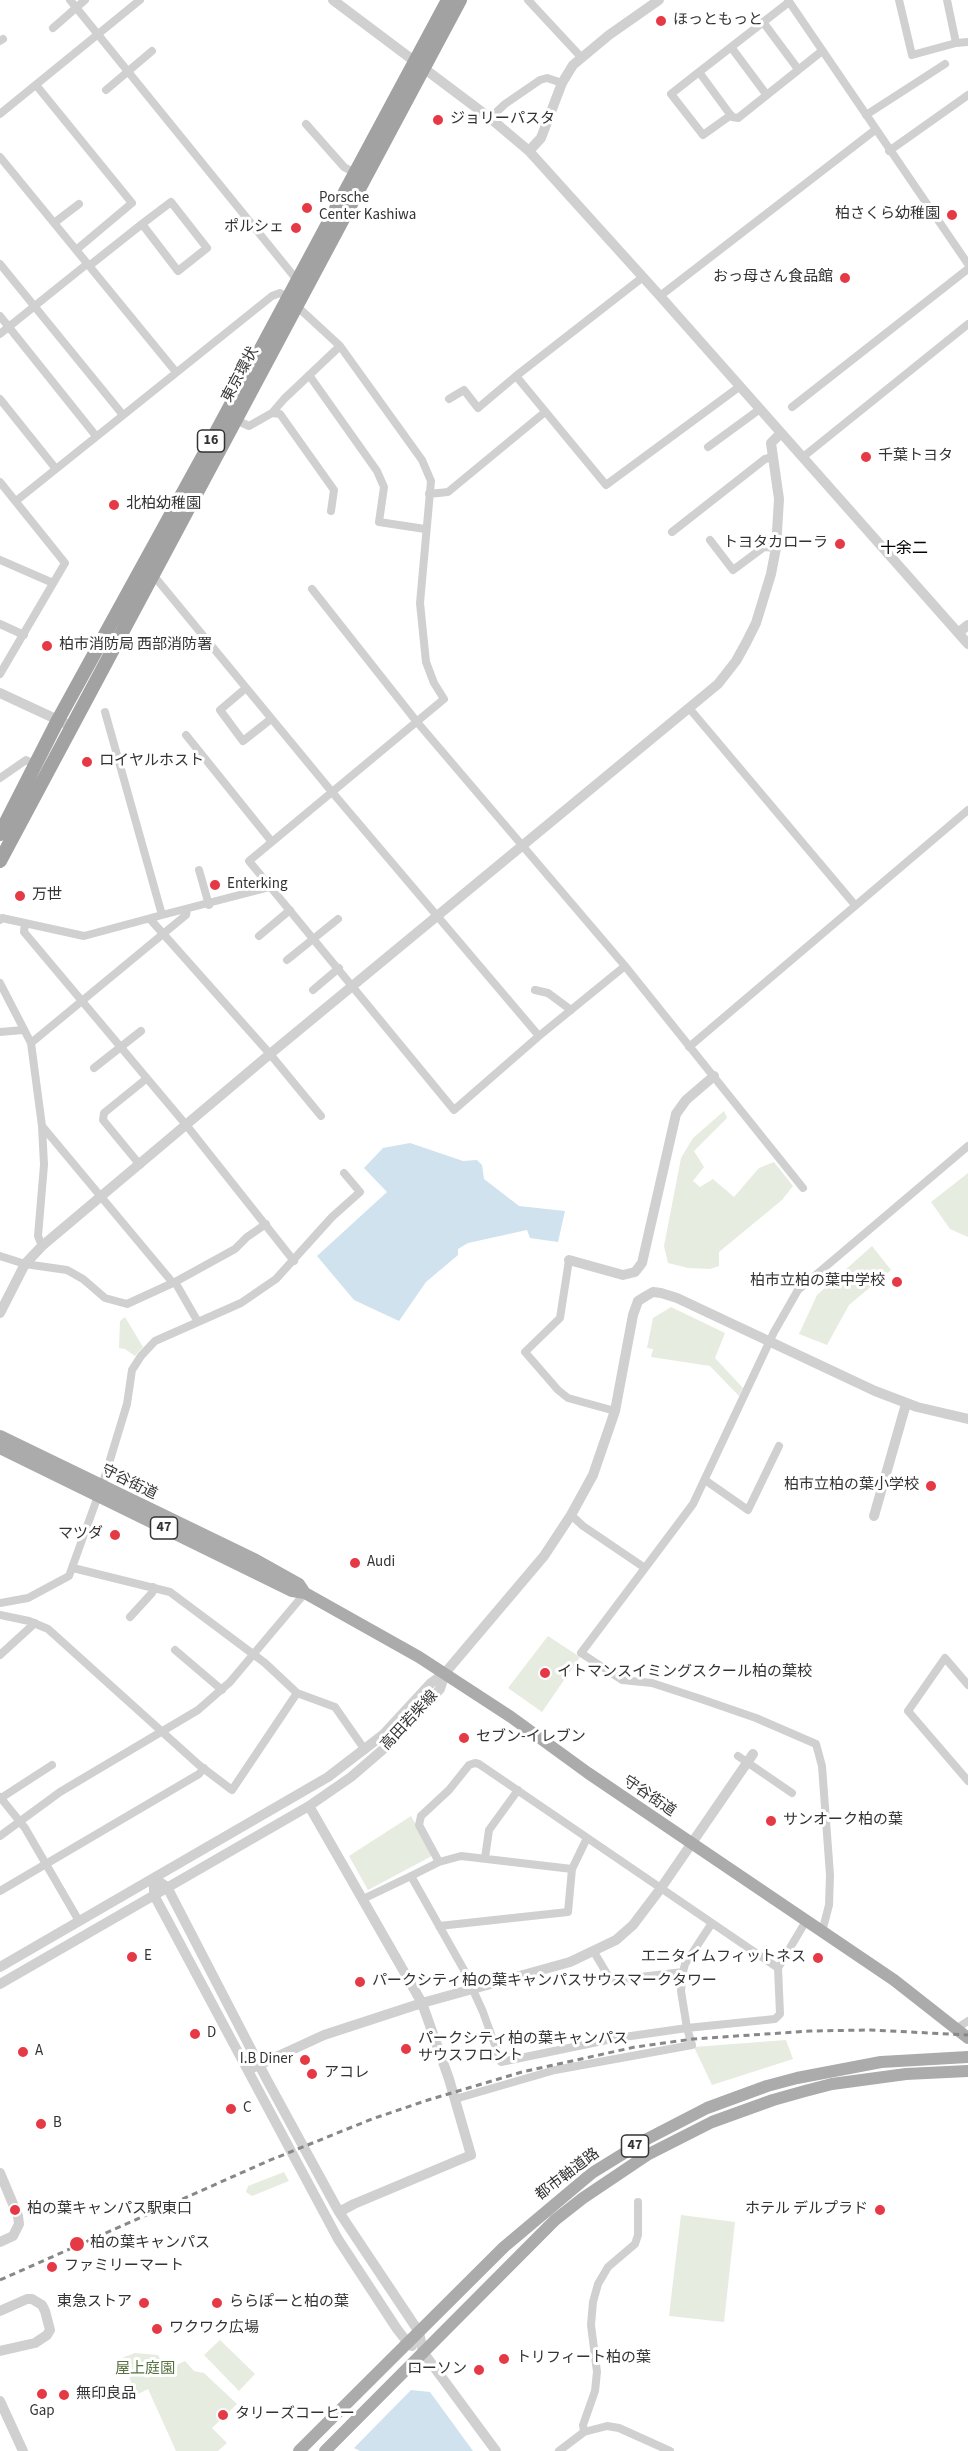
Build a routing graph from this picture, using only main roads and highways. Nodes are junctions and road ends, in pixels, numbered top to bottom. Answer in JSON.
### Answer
{"nodes":[{"id":1,"x":448,"y":0,"type":"edge"},
{"id":2,"x":460,"y":0,"type":"edge"},
{"id":3,"x":419,"y":66,"type":"junction"},
{"id":4,"x":360,"y":176,"type":"junction"},
{"id":5,"x":292,"y":302,"type":"junction"},
{"id":6,"x":0,"y":834,"type":"edge"},
{"id":7,"x":0,"y":861,"type":"edge"},
{"id":8,"x":0,"y":1436,"type":"edge"},
{"id":9,"x":0,"y":1448,"type":"edge"},
{"id":10,"x":100,"y":1491,"type":"junction"},
{"id":11,"x":963,"y":2025,"type":"edge"},
{"id":12,"x":968,"y":2038,"type":"edge"},
{"id":13,"x":968,"y":2057,"type":"edge"},
{"id":14,"x":968,"y":2071,"type":"edge"},
{"id":15,"x":299,"y":2451,"type":"edge"},
{"id":16,"x":325,"y":2451,"type":"edge"}],
"edges":[{"from":1,"to":3,"type":"highway","name":"東京環状","number":"16"},
{"from":2,"to":3,"type":"highway","name":"東京環状","number":"16"},
{"from":3,"to":4,"type":"highway","name":"東京環状","number":"16"},
{"from":4,"to":5,"type":"highway","name":"東京環状","number":"16"},
{"from":4,"to":5,"type":"highway","name":"東京環状","number":"16"},
{"from":5,"to":6,"type":"highway","name":"東京環状","number":"16"},
{"from":5,"to":7,"type":"highway","name":"東京環状","number":"16"},
{"from":8,"to":10,"type":"main road","name":"守谷街道","number":"47"},
{"from":9,"to":10,"type":"main road","name":"守谷街道","number":"47"},
{"from":10,"to":11,"type":"main road","name":"守谷街道","number":"47"},
{"from":11,"to":12,"type":"main road","name":"守谷街道","number":"47"},
{"from":13,"to":15,"type":"main road","name":"都市軸道路","number":"47"},
{"from":14,"to":16,"type":"main road","name":"都市軸道路","number":"47"}]}
